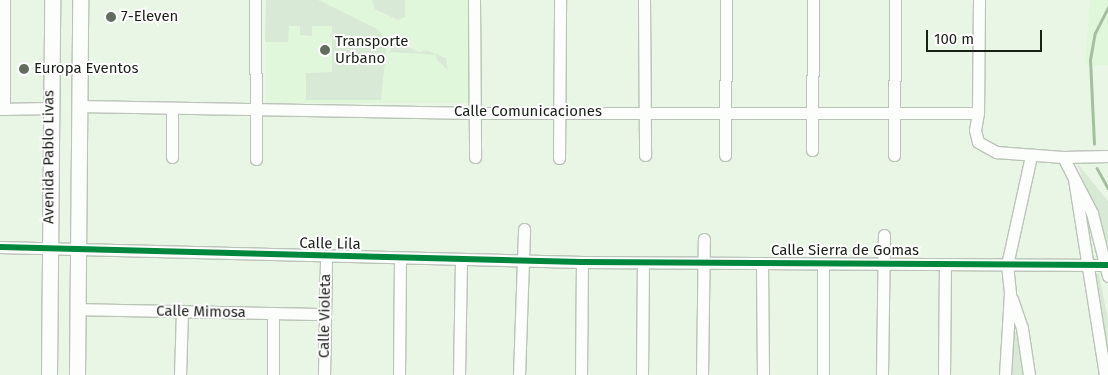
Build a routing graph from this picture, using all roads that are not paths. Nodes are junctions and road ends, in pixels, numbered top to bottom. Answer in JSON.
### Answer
{"nodes":[{"id":1,"x":4,"y":0,"type":"edge"},
{"id":2,"x":52,"y":0,"type":"edge"},
{"id":3,"x":80,"y":0,"type":"edge"},
{"id":4,"x":255,"y":0,"type":"edge"},
{"id":5,"x":474,"y":0,"type":"edge"},
{"id":6,"x":560,"y":0,"type":"edge"},
{"id":7,"x":644,"y":0,"type":"edge"},
{"id":8,"x":726,"y":0,"type":"edge"},
{"id":9,"x":813,"y":0,"type":"edge"},
{"id":10,"x":895,"y":0,"type":"edge"},
{"id":11,"x":979,"y":0,"type":"edge"},
{"id":12,"x":78,"y":106,"type":"junction"},
{"id":13,"x":49,"y":108,"type":"junction"},
{"id":14,"x":2,"y":109,"type":"edge"},
{"id":15,"x":172,"y":109,"type":"junction"},
{"id":16,"x":256,"y":109,"type":"junction"},
{"id":17,"x":644,"y":111,"type":"junction"},
{"id":18,"x":725,"y":111,"type":"junction"},
{"id":19,"x":561,"y":112,"type":"junction"},
{"id":20,"x":812,"y":112,"type":"junction"},
{"id":21,"x":893,"y":112,"type":"junction"},
{"id":22,"x":476,"y":113,"type":"junction"},
{"id":23,"x":978,"y":113,"type":"junction"},
{"id":24,"x":812,"y":150,"type":"dead end"},
{"id":25,"x":645,"y":155,"type":"dead end"},
{"id":26,"x":725,"y":155,"type":"dead end"},
{"id":27,"x":894,"y":155,"type":"dead end"},
{"id":28,"x":1031,"y":156,"type":"junction"},
{"id":29,"x":1108,"y":156,"type":"edge"},
{"id":30,"x":172,"y":157,"type":"dead end"},
{"id":31,"x":475,"y":157,"type":"dead end"},
{"id":32,"x":1063,"y":157,"type":"junction"},
{"id":33,"x":558,"y":158,"type":"dead end"},
{"id":34,"x":256,"y":159,"type":"dead end"},
{"id":35,"x":1074,"y":179,"type":"junction"},
{"id":36,"x":524,"y":229,"type":"dead end"},
{"id":37,"x":884,"y":235,"type":"dead end"},
{"id":38,"x":704,"y":239,"type":"dead end"},
{"id":39,"x":0,"y":247,"type":"edge"},
{"id":40,"x":50,"y":249,"type":"junction"},
{"id":41,"x":77,"y":250,"type":"junction"},
{"id":42,"x":326,"y":256,"type":"junction"},
{"id":43,"x":400,"y":258,"type":"junction"},
{"id":44,"x":461,"y":260,"type":"junction"},
{"id":45,"x":521,"y":261,"type":"junction"},
{"id":46,"x":582,"y":262,"type":"junction"},
{"id":47,"x":643,"y":263,"type":"junction"},
{"id":48,"x":702,"y":263,"type":"junction"},
{"id":49,"x":762,"y":263,"type":"junction"},
{"id":50,"x":824,"y":264,"type":"junction"},
{"id":51,"x":884,"y":264,"type":"junction"},
{"id":52,"x":945,"y":264,"type":"junction"},
{"id":53,"x":1007,"y":264,"type":"junction"},
{"id":54,"x":1087,"y":265,"type":"junction"},
{"id":55,"x":1108,"y":269,"type":"edge"},
{"id":56,"x":1010,"y":293,"type":"junction"},
{"id":57,"x":78,"y":309,"type":"junction"},
{"id":58,"x":274,"y":312,"type":"junction"},
{"id":59,"x":182,"y":313,"type":"junction"},
{"id":60,"x":325,"y":314,"type":"junction"},
{"id":61,"x":49,"y":375,"type":"edge"},
{"id":62,"x":77,"y":375,"type":"edge"},
{"id":63,"x":180,"y":375,"type":"edge"},
{"id":64,"x":273,"y":375,"type":"edge"},
{"id":65,"x":324,"y":375,"type":"edge"},
{"id":66,"x":399,"y":375,"type":"edge"},
{"id":67,"x":458,"y":375,"type":"edge"},
{"id":68,"x":519,"y":375,"type":"edge"},
{"id":69,"x":581,"y":375,"type":"edge"},
{"id":70,"x":642,"y":375,"type":"edge"},
{"id":71,"x":702,"y":375,"type":"edge"},
{"id":72,"x":763,"y":375,"type":"edge"},
{"id":73,"x":823,"y":375,"type":"edge"},
{"id":74,"x":882,"y":375,"type":"edge"},
{"id":75,"x":944,"y":375,"type":"edge"},
{"id":76,"x":1006,"y":375,"type":"edge"},
{"id":77,"x":1029,"y":375,"type":"edge"},
{"id":78,"x":1105,"y":375,"type":"edge"}],
"edges":[{"from":1,"to":14,"type":"street"},
{"from":2,"to":13,"type":"main road","name":"Avenida Pablo Livas"},
{"from":3,"to":12,"type":"main road","name":"Avenida Pablo Livas"},
{"from":4,"to":16,"type":"street"},
{"from":5,"to":22,"type":"street"},
{"from":6,"to":19,"type":"street"},
{"from":7,"to":17,"type":"street"},
{"from":8,"to":18,"type":"street"},
{"from":9,"to":20,"type":"street"},
{"from":10,"to":21,"type":"street"},
{"from":11,"to":23,"type":"street"},
{"from":12,"to":15,"type":"street","name":"Calle Comunicaciones"},
{"from":12,"to":41,"type":"main road","name":"Avenida Pablo Livas"},
{"from":13,"to":14,"type":"street"},
{"from":13,"to":40,"type":"main road","name":"Avenida Pablo Livas"},
{"from":15,"to":16,"type":"street","name":"Calle Comunicaciones"},
{"from":15,"to":30,"type":"street"},
{"from":16,"to":22,"type":"street","name":"Calle Comunicaciones"},
{"from":16,"to":34,"type":"street"},
{"from":17,"to":18,"type":"street","name":"Calle Comunicaciones"},
{"from":17,"to":19,"type":"street","name":"Calle Comunicaciones"},
{"from":17,"to":25,"type":"street"},
{"from":18,"to":20,"type":"street","name":"Calle Comunicaciones"},
{"from":18,"to":26,"type":"street"},
{"from":19,"to":22,"type":"street","name":"Calle Comunicaciones"},
{"from":19,"to":33,"type":"street"},
{"from":20,"to":21,"type":"street","name":"Calle Comunicaciones"},
{"from":20,"to":24,"type":"street"},
{"from":21,"to":23,"type":"street","name":"Calle Comunicaciones"},
{"from":21,"to":27,"type":"street"},
{"from":22,"to":31,"type":"street"},
{"from":23,"to":28,"type":"street"},
{"from":28,"to":32,"type":"street"},
{"from":28,"to":53,"type":"street"},
{"from":29,"to":32,"type":"street"},
{"from":32,"to":35,"type":"street"},
{"from":35,"to":54,"type":"street"},
{"from":35,"to":55,"type":"street"},
{"from":36,"to":45,"type":"street"},
{"from":37,"to":51,"type":"street"},
{"from":38,"to":48,"type":"street"},
{"from":39,"to":40,"type":"street","name":"Calle Lila"},
{"from":40,"to":41,"type":"street","name":"Calle Lila"},
{"from":40,"to":61,"type":"main road","name":"Avenida Pablo Livas"},
{"from":41,"to":42,"type":"street","name":"Calle Lila"},
{"from":41,"to":57,"type":"main road","name":"Avenida Pablo Livas"},
{"from":42,"to":43,"type":"street","name":"Calle Lila"},
{"from":42,"to":60,"type":"street","name":"Calle Violeta"},
{"from":43,"to":44,"type":"street","name":"Calle Lila"},
{"from":43,"to":66,"type":"street"},
{"from":44,"to":45,"type":"street","name":"Calle Lila"},
{"from":44,"to":67,"type":"street"},
{"from":45,"to":46,"type":"street","name":"Calle Lila"},
{"from":45,"to":68,"type":"street"},
{"from":46,"to":47,"type":"street","name":"Calle Sierra de Gomas"},
{"from":46,"to":69,"type":"street"},
{"from":47,"to":48,"type":"street","name":"Calle Sierra de Gomas"},
{"from":47,"to":70,"type":"street"},
{"from":48,"to":49,"type":"street","name":"Calle Sierra de Gomas"},
{"from":48,"to":71,"type":"street"},
{"from":49,"to":50,"type":"street","name":"Calle Sierra de Gomas"},
{"from":49,"to":72,"type":"street"},
{"from":50,"to":51,"type":"street","name":"Calle Sierra de Gomas"},
{"from":50,"to":73,"type":"street"},
{"from":51,"to":52,"type":"street","name":"Calle Sierra de Gomas"},
{"from":51,"to":74,"type":"street"},
{"from":52,"to":53,"type":"street","name":"Calle Sierra de Gomas"},
{"from":52,"to":75,"type":"street"},
{"from":53,"to":54,"type":"street","name":"Calle Sierra de Gomas"},
{"from":53,"to":56,"type":"street"},
{"from":54,"to":55,"type":"street","name":"Calle Sierra de Gomas"},
{"from":54,"to":78,"type":"street"},
{"from":56,"to":76,"type":"street"},
{"from":56,"to":77,"type":"street"},
{"from":57,"to":59,"type":"street","name":"Calle Mimosa"},
{"from":57,"to":62,"type":"main road","name":"Avenida Pablo Livas"},
{"from":58,"to":59,"type":"street","name":"Calle Mimosa"},
{"from":58,"to":60,"type":"street","name":"Calle Mimosa"},
{"from":58,"to":64,"type":"street"},
{"from":59,"to":63,"type":"street"},
{"from":60,"to":65,"type":"street","name":"Calle Violeta"}]}
